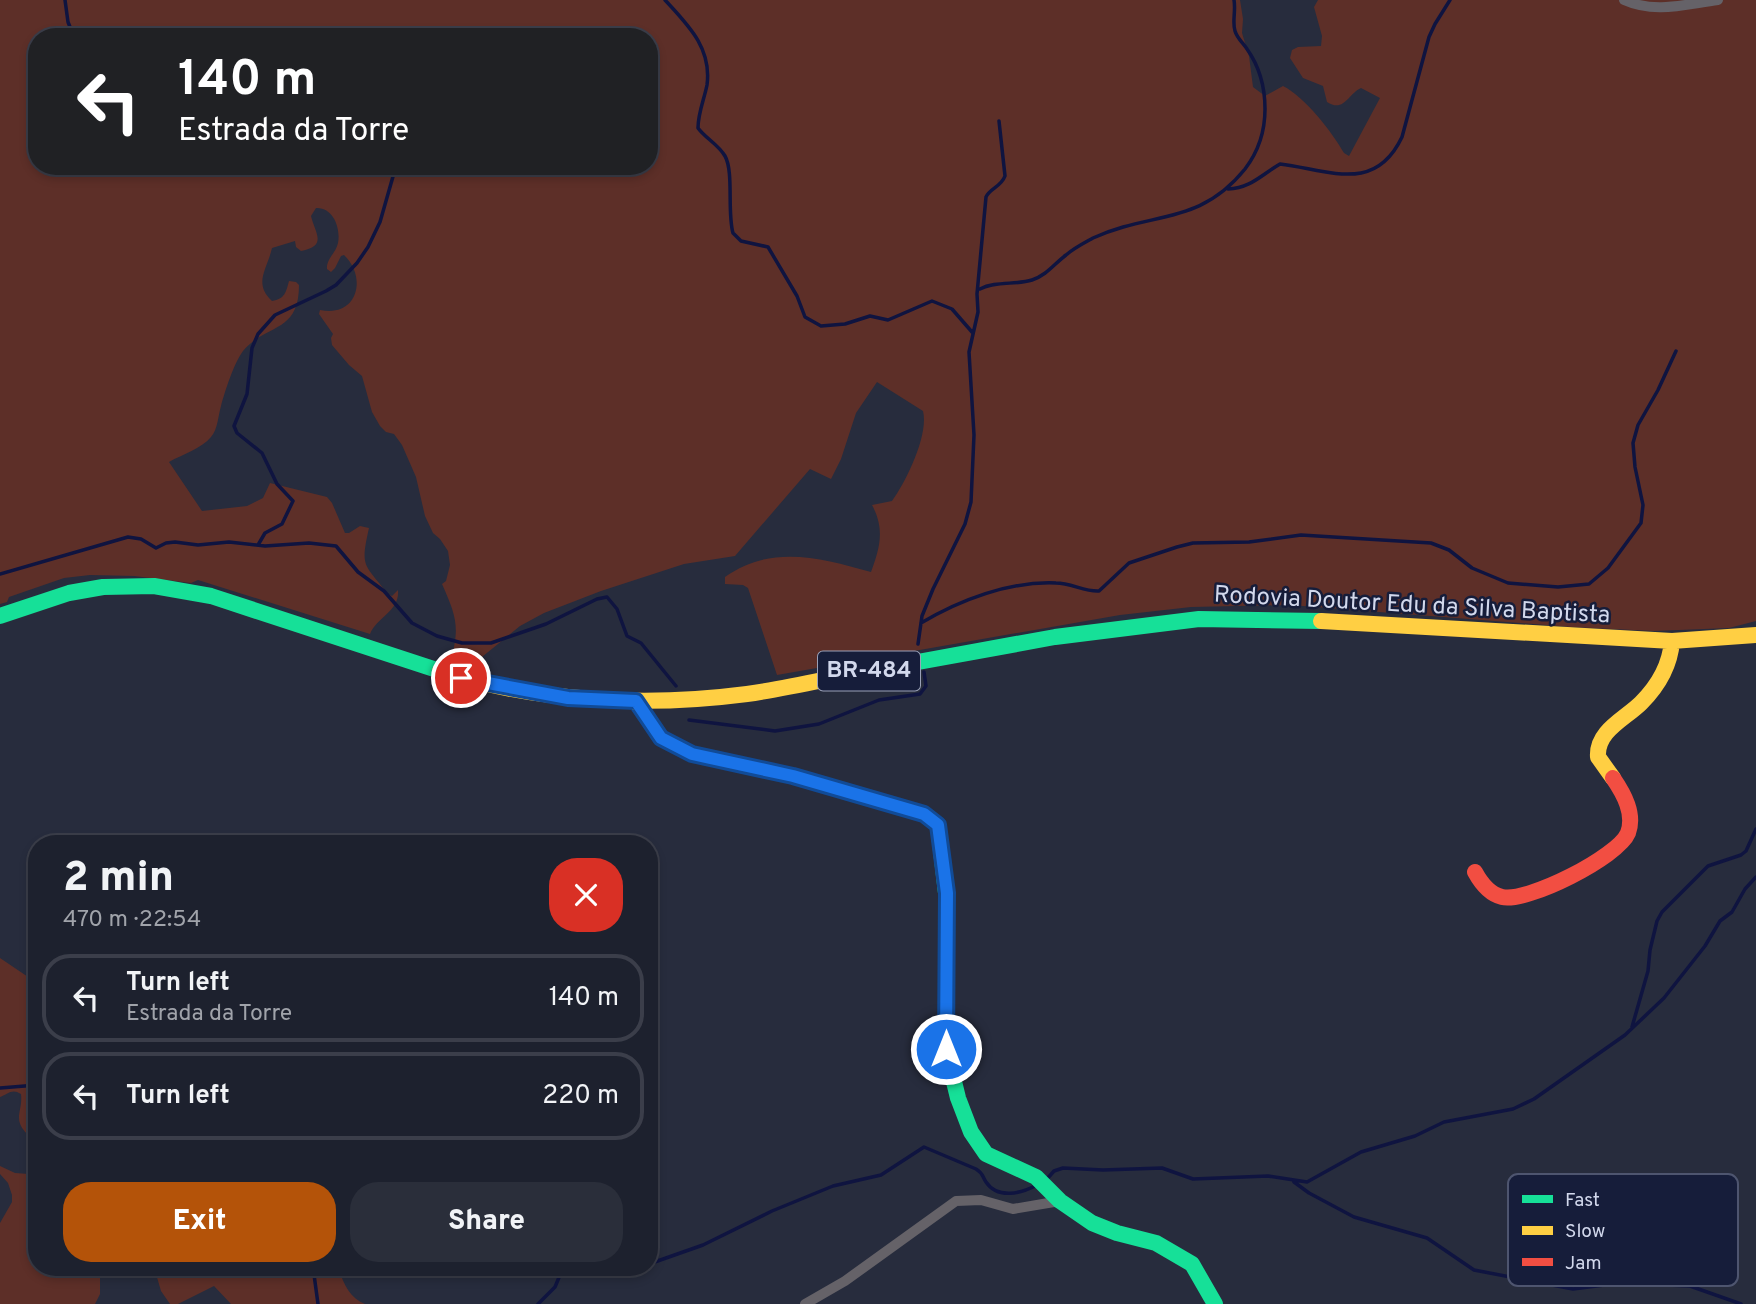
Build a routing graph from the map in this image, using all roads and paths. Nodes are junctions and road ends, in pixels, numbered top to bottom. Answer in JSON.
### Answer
{"nodes":[{"id":1,"x":1624,"y":0,"type":"edge"},
{"id":2,"x":1718,"y":0,"type":"edge"},
{"id":3,"x":0,"y":616,"type":"edge"},
{"id":4,"x":1756,"y":635,"type":"edge"},
{"id":5,"x":1672,"y":642,"type":"junction"},
{"id":6,"x":636,"y":701,"type":"junction"},
{"id":7,"x":1475,"y":872,"type":"dead end"},
{"id":8,"x":1060,"y":1200,"type":"junction"},
{"id":9,"x":805,"y":1304,"type":"edge"},
{"id":10,"x":1215,"y":1304,"type":"edge"}],
"edges":[{"from":1,"to":2,"type":"street"},
{"from":3,"to":6,"type":"main road","name":"Rodovia Doutor Edu da Silva Baptista","number":"BR-484"},
{"from":4,"to":5,"type":"main road","name":"Rodovia Doutor Edu da Silva Baptista","number":"BR-484"},
{"from":5,"to":6,"type":"main road","name":"Rodovia Doutor Edu da Silva Baptista","number":"BR-484"},
{"from":5,"to":7,"type":"main road"},
{"from":6,"to":8,"type":"main road"},
{"from":8,"to":9,"type":"street"},
{"from":8,"to":10,"type":"main road"}]}
